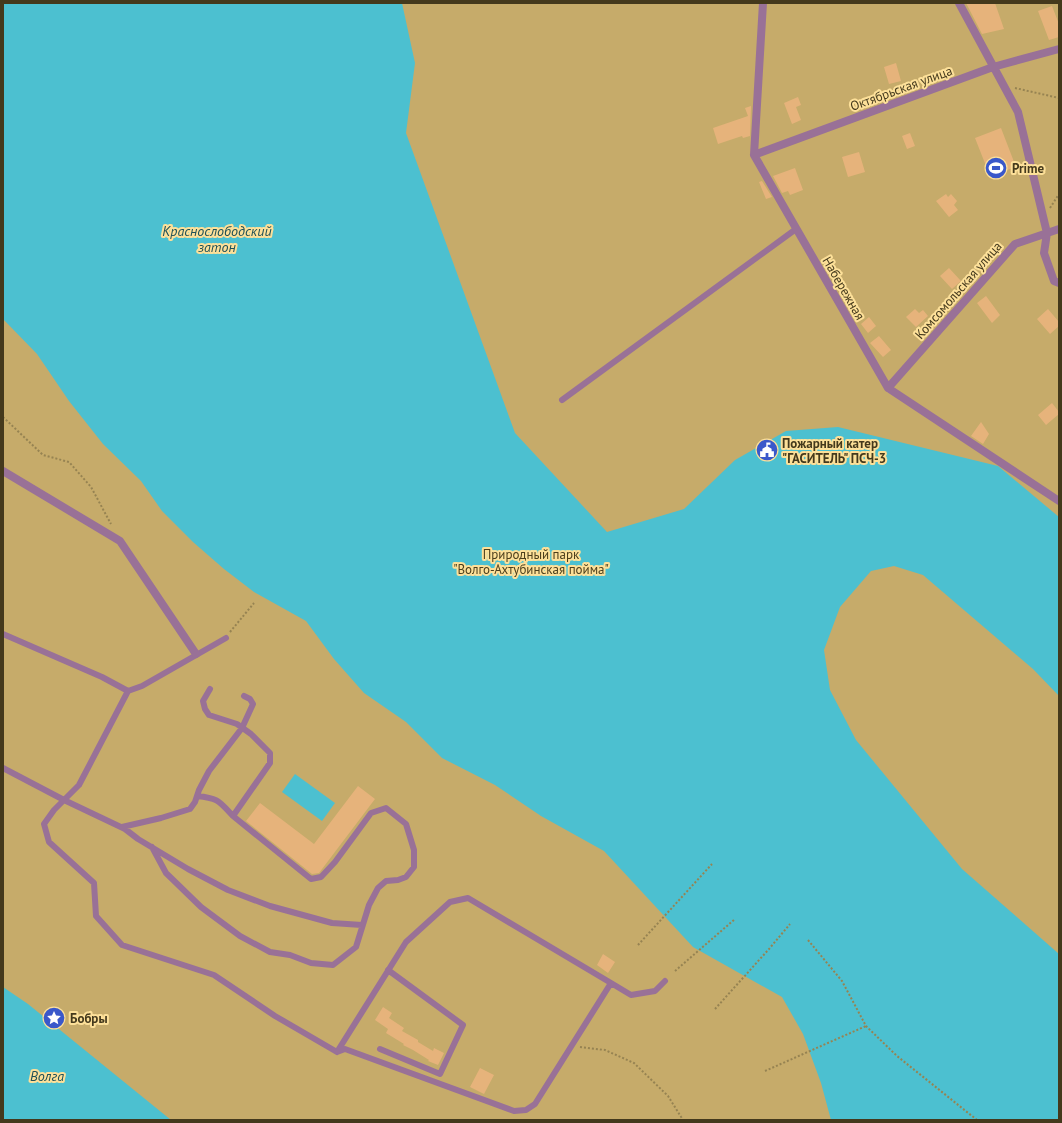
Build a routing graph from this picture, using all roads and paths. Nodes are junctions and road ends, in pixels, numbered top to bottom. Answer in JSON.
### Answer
{"nodes":[{"id":1,"x":763,"y":3,"type":"edge"},
{"id":2,"x":959,"y":3,"type":"edge"},
{"id":3,"x":1059,"y":49,"type":"edge"},
{"id":4,"x":993,"y":67,"type":"junction"},
{"id":5,"x":1004,"y":86,"type":"junction"},
{"id":6,"x":1059,"y":98,"type":"edge"},
{"id":7,"x":754,"y":155,"type":"junction"},
{"id":8,"x":1059,"y":194,"type":"edge"},
{"id":9,"x":1043,"y":217,"type":"junction"},
{"id":10,"x":796,"y":229,"type":"junction"},
{"id":11,"x":1059,"y":229,"type":"edge"},
{"id":12,"x":1047,"y":233,"type":"junction"},
{"id":13,"x":1059,"y":283,"type":"edge"},
{"id":14,"x":888,"y":388,"type":"junction"},
{"id":15,"x":562,"y":400,"type":"dead end"},
{"id":16,"x":3,"y":417,"type":"edge"},
{"id":17,"x":3,"y":471,"type":"edge"},
{"id":18,"x":1059,"y":501,"type":"edge"},
{"id":19,"x":120,"y":541,"type":"junction"},
{"id":20,"x":254,"y":604,"type":"dead end"},
{"id":21,"x":3,"y":634,"type":"edge"},
{"id":22,"x":226,"y":638,"type":"joint"},
{"id":23,"x":196,"y":654,"type":"junction"},
{"id":24,"x":210,"y":689,"type":"dead end"},
{"id":25,"x":128,"y":691,"type":"junction"},
{"id":26,"x":244,"y":696,"type":"dead end"},
{"id":27,"x":242,"y":728,"type":"junction"},
{"id":28,"x":3,"y":768,"type":"edge"},
{"id":29,"x":197,"y":796,"type":"junction"},
{"id":30,"x":64,"y":800,"type":"junction"},
{"id":31,"x":233,"y":816,"type":"junction"},
{"id":32,"x":122,"y":827,"type":"junction"},
{"id":33,"x":152,"y":848,"type":"junction"},
{"id":34,"x":712,"y":864,"type":"dead end"},
{"id":35,"x":735,"y":919,"type":"dead end"},
{"id":36,"x":790,"y":924,"type":"dead end"},
{"id":37,"x":362,"y":925,"type":"junction"},
{"id":38,"x":808,"y":940,"type":"dead end"},
{"id":39,"x":638,"y":945,"type":"dead end"},
{"id":40,"x":388,"y":970,"type":"junction"},
{"id":41,"x":675,"y":971,"type":"dead end"},
{"id":42,"x":665,"y":981,"type":"dead end"},
{"id":43,"x":611,"y":983,"type":"junction"},
{"id":44,"x":714,"y":1009,"type":"dead end"},
{"id":45,"x":866,"y":1026,"type":"junction"},
{"id":46,"x":571,"y":1046,"type":"junction"},
{"id":47,"x":380,"y":1049,"type":"dead end"},
{"id":48,"x":337,"y":1052,"type":"junction"},
{"id":49,"x":765,"y":1071,"type":"dead end"},
{"id":50,"x":682,"y":1120,"type":"edge"},
{"id":51,"x":977,"y":1120,"type":"edge"}],
"edges":[{"from":1,"to":7,"type":"street"},
{"from":2,"to":4,"type":"street"},
{"from":3,"to":4,"type":"street","name":"Октябрьская улица"},
{"from":4,"to":5,"type":"street"},
{"from":4,"to":7,"type":"street","name":"Октябрьская улица"},
{"from":5,"to":6,"type":"path"},
{"from":5,"to":9,"type":"street"},
{"from":7,"to":10,"type":"street","name":"Набережная"},
{"from":8,"to":9,"type":"path"},
{"from":9,"to":12,"type":"street"},
{"from":10,"to":14,"type":"street","name":"Набережная"},
{"from":10,"to":15,"type":"lane"},
{"from":11,"to":12,"type":"street","name":"Комсомольская улица"},
{"from":12,"to":13,"type":"street"},
{"from":12,"to":14,"type":"street","name":"Комсомольская улица"},
{"from":14,"to":18,"type":"street","name":"Набережная"},
{"from":16,"to":19,"type":"path"},
{"from":17,"to":19,"type":"street"},
{"from":19,"to":23,"type":"street"},
{"from":20,"to":22,"type":"path"},
{"from":21,"to":25,"type":"lane"},
{"from":22,"to":23,"type":"lane"},
{"from":23,"to":25,"type":"lane"},
{"from":24,"to":27,"type":"lane"},
{"from":25,"to":30,"type":"lane"},
{"from":26,"to":27,"type":"lane"},
{"from":27,"to":29,"type":"lane"},
{"from":27,"to":31,"type":"lane"},
{"from":28,"to":30,"type":"lane"},
{"from":29,"to":31,"type":"lane"},
{"from":29,"to":32,"type":"lane"},
{"from":30,"to":32,"type":"lane"},
{"from":30,"to":48,"type":"lane"},
{"from":31,"to":37,"type":"lane"},
{"from":32,"to":33,"type":"lane"},
{"from":33,"to":37,"type":"lane"},
{"from":33,"to":37,"type":"lane"},
{"from":34,"to":39,"type":"path"},
{"from":35,"to":41,"type":"path"},
{"from":36,"to":44,"type":"path"},
{"from":38,"to":45,"type":"path"},
{"from":40,"to":43,"type":"lane"},
{"from":40,"to":47,"type":"lane"},
{"from":40,"to":48,"type":"lane"},
{"from":42,"to":43,"type":"lane"},
{"from":43,"to":46,"type":"lane"},
{"from":45,"to":49,"type":"path"},
{"from":45,"to":51,"type":"path"},
{"from":46,"to":48,"type":"lane"},
{"from":46,"to":50,"type":"path"}]}
